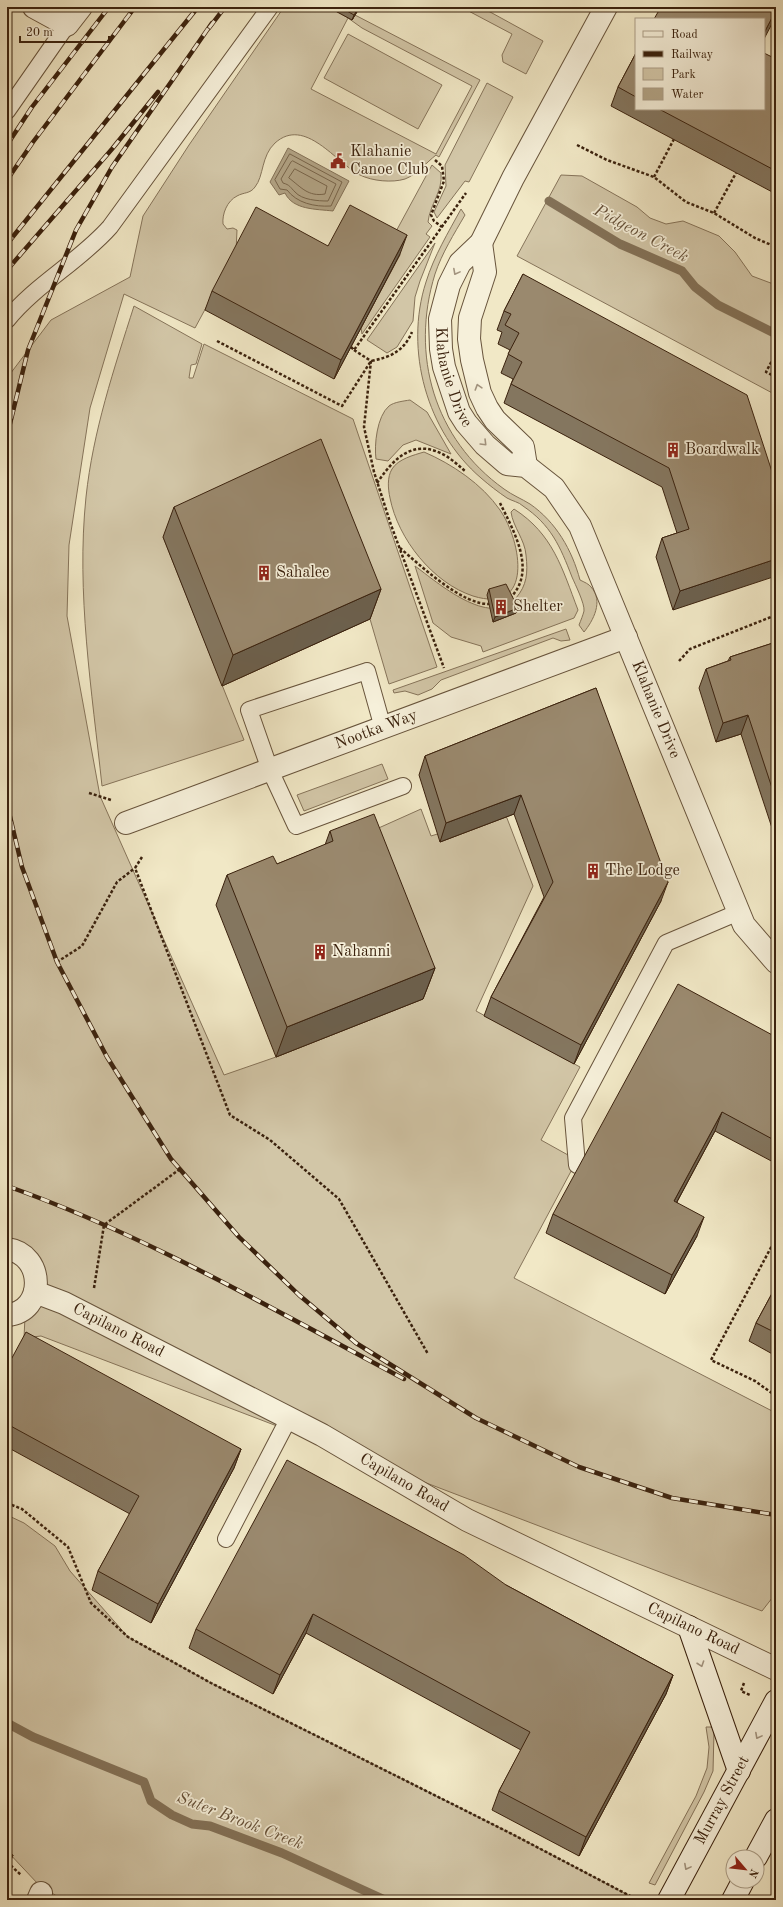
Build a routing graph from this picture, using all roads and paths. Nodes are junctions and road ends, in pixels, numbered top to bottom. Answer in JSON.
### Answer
{"nodes":[{"id":1,"x":34,"y":7,"type":"edge"},
{"id":2,"x":81,"y":7,"type":"edge"},
{"id":3,"x":270,"y":7,"type":"edge"},
{"id":4,"x":606,"y":7,"type":"edge"},
{"id":5,"x":67,"y":25,"type":"junction"},
{"id":6,"x":7,"y":111,"type":"edge"},
{"id":7,"x":674,"y":139,"type":"edge"},
{"id":8,"x":577,"y":145,"type":"dead end"},
{"id":9,"x":435,"y":160,"type":"dead end"},
{"id":10,"x":736,"y":173,"type":"edge"},
{"id":11,"x":654,"y":177,"type":"junction"},
{"id":12,"x":466,"y":193,"type":"dead end"},
{"id":13,"x":714,"y":213,"type":"junction"},
{"id":14,"x":442,"y":227,"type":"junction"},
{"id":15,"x":481,"y":243,"type":"junction"},
{"id":16,"x":776,"y":247,"type":"edge"},
{"id":17,"x":7,"y":320,"type":"edge"},
{"id":18,"x":414,"y":325,"type":"dead end"},
{"id":19,"x":217,"y":341,"type":"dead end"},
{"id":20,"x":351,"y":347,"type":"edge"},
{"id":21,"x":354,"y":350,"type":"junction"},
{"id":22,"x":776,"y":353,"type":"edge"},
{"id":23,"x":371,"y":361,"type":"junction"},
{"id":24,"x":776,"y":372,"type":"edge"},
{"id":25,"x":526,"y":466,"type":"junction"},
{"id":26,"x":465,"y":471,"type":"dead end"},
{"id":27,"x":377,"y":483,"type":"junction"},
{"id":28,"x":500,"y":503,"type":"dead end"},
{"id":29,"x":399,"y":548,"type":"junction"},
{"id":30,"x":509,"y":599,"type":"edge"},
{"id":31,"x":496,"y":602,"type":"edge"},
{"id":32,"x":776,"y":615,"type":"edge"},
{"id":33,"x":626,"y":637,"type":"junction"},
{"id":34,"x":679,"y":661,"type":"dead end"},
{"id":35,"x":444,"y":668,"type":"dead end"},
{"id":36,"x":383,"y":728,"type":"junction"},
{"id":37,"x":270,"y":770,"type":"junction"},
{"id":38,"x":402,"y":786,"type":"dead end"},
{"id":39,"x":89,"y":792,"type":"dead end"},
{"id":40,"x":113,"y":801,"type":"dead end"},
{"id":41,"x":126,"y":823,"type":"dead end"},
{"id":42,"x":142,"y":857,"type":"dead end"},
{"id":43,"x":134,"y":868,"type":"junction"},
{"id":44,"x":739,"y":912,"type":"junction"},
{"id":45,"x":57,"y":962,"type":"dead end"},
{"id":46,"x":776,"y":962,"type":"edge"},
{"id":47,"x":577,"y":1165,"type":"dead end"},
{"id":48,"x":180,"y":1169,"type":"dead end"},
{"id":49,"x":776,"y":1238,"type":"edge"},
{"id":50,"x":7,"y":1249,"type":"edge"},
{"id":51,"x":35,"y":1292,"type":"junction"},
{"id":52,"x":7,"y":1315,"type":"edge"},
{"id":53,"x":89,"y":1316,"type":"junction"},
{"id":54,"x":428,"y":1354,"type":"dead end"},
{"id":55,"x":776,"y":1396,"type":"edge"},
{"id":56,"x":289,"y":1418,"type":"junction"},
{"id":57,"x":7,"y":1503,"type":"edge"},
{"id":58,"x":226,"y":1539,"type":"dead end"},
{"id":59,"x":689,"y":1627,"type":"junction"},
{"id":60,"x":776,"y":1669,"type":"edge"},
{"id":61,"x":745,"y":1679,"type":"dead end"},
{"id":62,"x":753,"y":1696,"type":"dead end"},
{"id":63,"x":776,"y":1701,"type":"edge"},
{"id":64,"x":739,"y":1771,"type":"junction"},
{"id":65,"x":776,"y":1820,"type":"edge"},
{"id":66,"x":760,"y":1849,"type":"edge"},
{"id":67,"x":739,"y":1889,"type":"edge"},
{"id":68,"x":776,"y":1889,"type":"edge"},
{"id":69,"x":634,"y":1898,"type":"dead end"},
{"id":70,"x":669,"y":1900,"type":"edge"},
{"id":71,"x":733,"y":1900,"type":"edge"},
{"id":72,"x":770,"y":1900,"type":"edge"}],
"edges":[{"from":1,"to":5,"type":"street"},
{"from":2,"to":5,"type":"street"},
{"from":3,"to":17,"type":"lane"},
{"from":4,"to":15,"type":"street","name":"Klahanie Drive"},
{"from":5,"to":6,"type":"lane"},
{"from":7,"to":11,"type":"path"},
{"from":8,"to":11,"type":"path"},
{"from":9,"to":14,"type":"path"},
{"from":10,"to":13,"type":"path"},
{"from":11,"to":13,"type":"path"},
{"from":12,"to":14,"type":"path"},
{"from":13,"to":16,"type":"path"},
{"from":14,"to":21,"type":"path"},
{"from":25,"to":15,"type":"street","name":"Klahanie Drive","one_way":true},
{"from":15,"to":25,"type":"street","name":"Klahanie Drive","one_way":true},
{"from":18,"to":23,"type":"path"},
{"from":19,"to":23,"type":"path"},
{"from":20,"to":21,"type":"path"},
{"from":21,"to":23,"type":"path"},
{"from":22,"to":24,"type":"path"},
{"from":23,"to":27,"type":"path"},
{"from":25,"to":33,"type":"street","name":"Klahanie Drive"},
{"from":26,"to":27,"type":"path"},
{"from":27,"to":29,"type":"path"},
{"from":28,"to":30,"type":"path"},
{"from":29,"to":31,"type":"path"},
{"from":29,"to":35,"type":"path"},
{"from":32,"to":34,"type":"path"},
{"from":33,"to":36,"type":"street","name":"Nootka Way"},
{"from":33,"to":44,"type":"street","name":"Klahanie Drive"},
{"from":36,"to":37,"type":"street","name":"Nootka Way"},
{"from":36,"to":37,"type":"lane"},
{"from":37,"to":38,"type":"lane"},
{"from":37,"to":41,"type":"street","name":"Nootka Way"},
{"from":39,"to":40,"type":"path"},
{"from":42,"to":43,"type":"path"},
{"from":43,"to":45,"type":"path"},
{"from":43,"to":54,"type":"path"},
{"from":44,"to":46,"type":"street","name":"Klahanie Drive"},
{"from":44,"to":47,"type":"lane"},
{"from":48,"to":53,"type":"path"},
{"from":49,"to":55,"type":"path"},
{"from":50,"to":51,"type":"street"},
{"from":51,"to":52,"type":"street"},
{"from":51,"to":53,"type":"street","name":"Capilano Road"},
{"from":53,"to":56,"type":"street","name":"Capilano Road"},
{"from":56,"to":58,"type":"lane"},
{"from":56,"to":59,"type":"street","name":"Capilano Road"},
{"from":57,"to":69,"type":"path"},
{"from":59,"to":60,"type":"street","name":"Capilano Road"},
{"from":59,"to":64,"type":"street","one_way":true},
{"from":61,"to":62,"type":"path"},
{"from":63,"to":64,"type":"street","name":"Murray Street","one_way":true},
{"from":64,"to":70,"type":"street","name":"Murray Street","one_way":true},
{"from":65,"to":66,"type":"street"},
{"from":67,"to":71,"type":"street"},
{"from":68,"to":72,"type":"path"}]}
